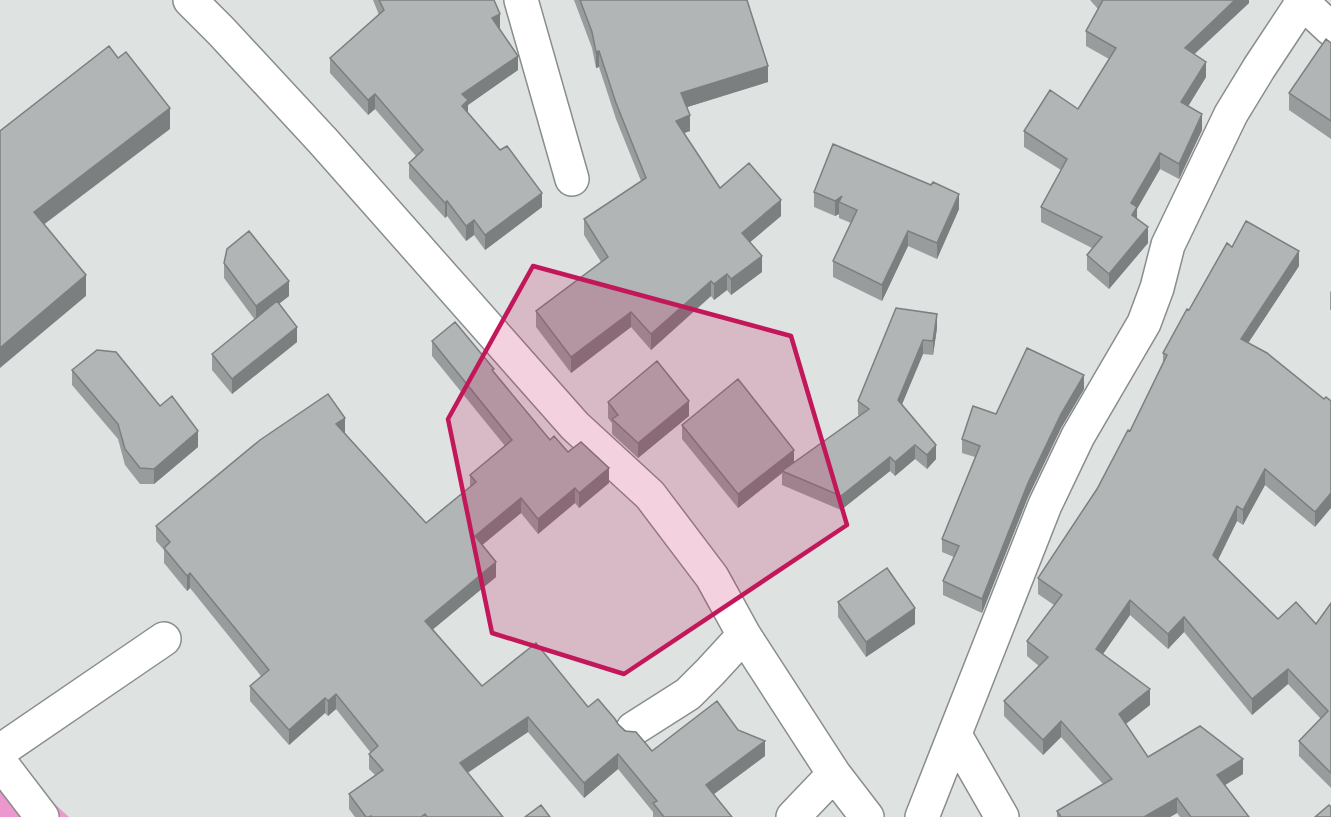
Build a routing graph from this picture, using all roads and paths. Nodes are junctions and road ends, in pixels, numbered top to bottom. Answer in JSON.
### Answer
{"nodes":[{"id":1,"x":190,"y":0,"type":"edge"},
{"id":2,"x":521,"y":0,"type":"edge"},
{"id":3,"x":1301,"y":2,"type":"edge"},
{"id":4,"x":1331,"y":29,"type":"edge"},
{"id":5,"x":572,"y":179,"type":"dead end"},
{"id":6,"x":744,"y":635,"type":"junction"},
{"id":7,"x":164,"y":639,"type":"dead end"},
{"id":8,"x":633,"y":729,"type":"edge"},
{"id":9,"x":955,"y":735,"type":"junction"},
{"id":10,"x":0,"y":751,"type":"edge"},
{"id":11,"x":0,"y":762,"type":"edge"},
{"id":12,"x":834,"y":774,"type":"junction"},
{"id":13,"x":42,"y":817,"type":"edge"},
{"id":14,"x":793,"y":817,"type":"edge"},
{"id":15,"x":867,"y":817,"type":"edge"},
{"id":16,"x":922,"y":817,"type":"edge"},
{"id":17,"x":1002,"y":817,"type":"edge"}],
"edges":[{"from":1,"to":6,"type":"street"},
{"from":2,"to":5,"type":"street"},
{"from":3,"to":4,"type":"street"},
{"from":3,"to":9,"type":"street"},
{"from":6,"to":8,"type":"street"},
{"from":6,"to":12,"type":"street"},
{"from":7,"to":10,"type":"street"},
{"from":9,"to":16,"type":"street"},
{"from":9,"to":17,"type":"street"},
{"from":11,"to":13,"type":"street"},
{"from":12,"to":14,"type":"street"},
{"from":12,"to":15,"type":"street"}]}
